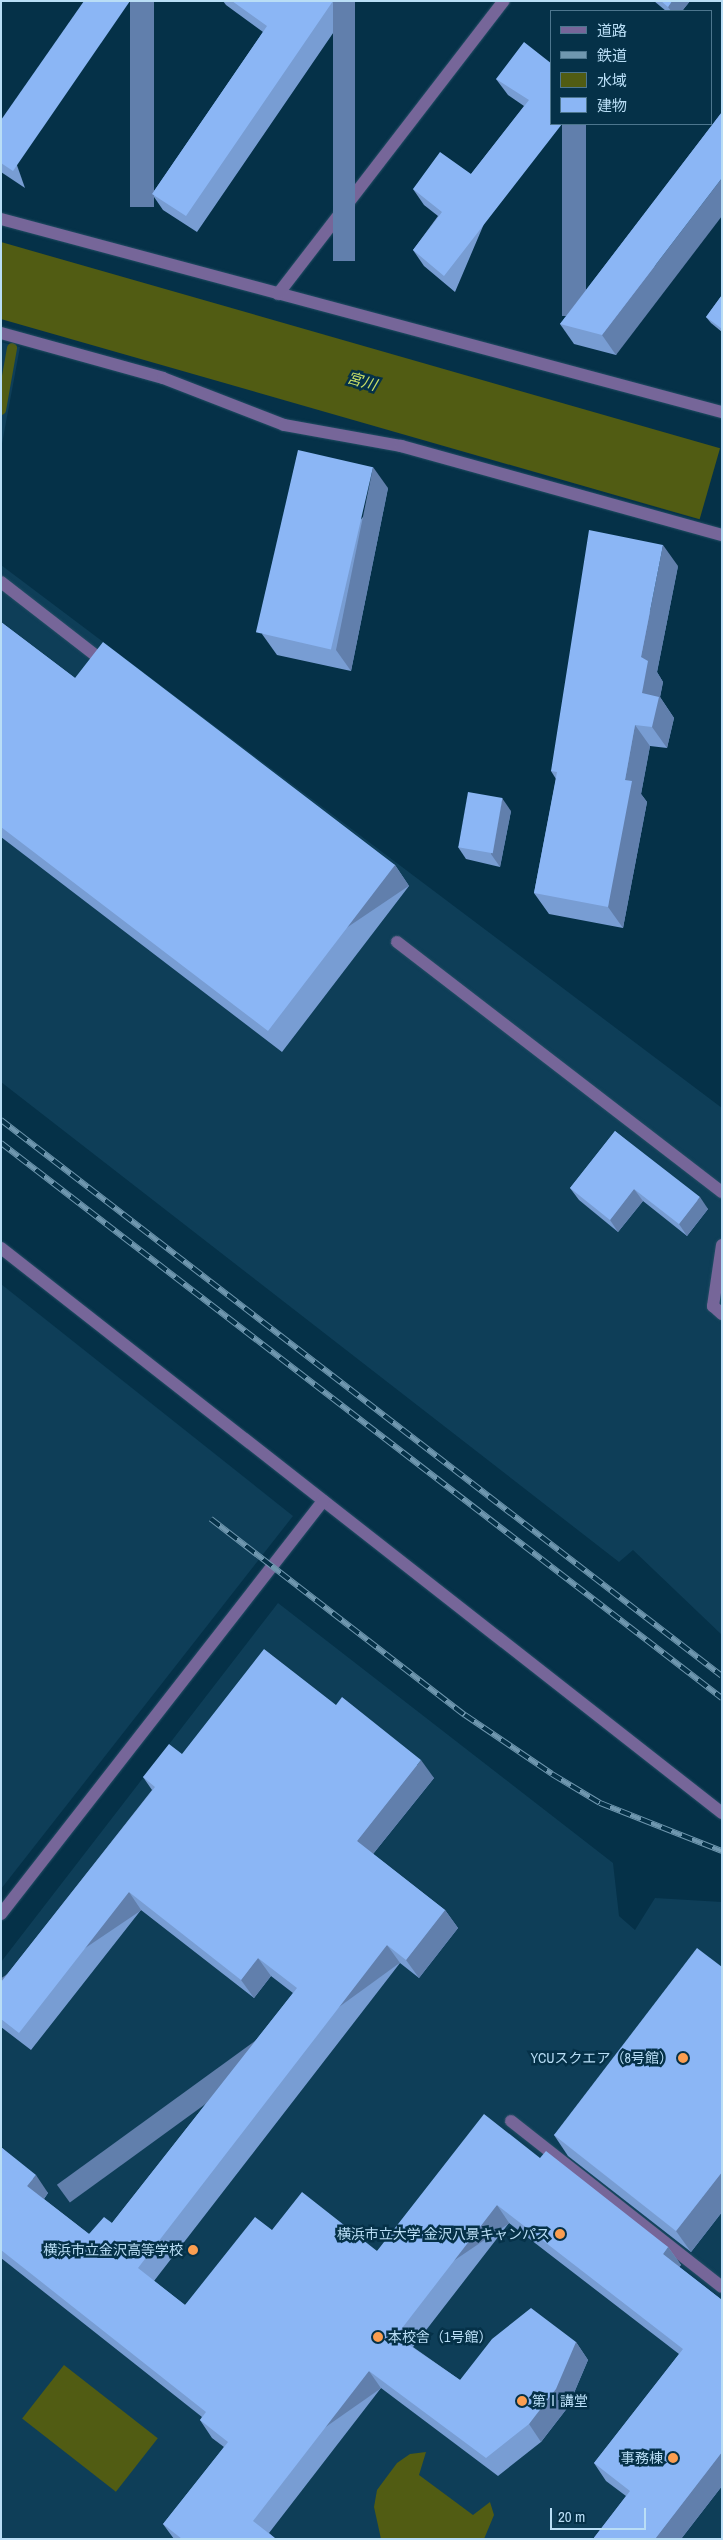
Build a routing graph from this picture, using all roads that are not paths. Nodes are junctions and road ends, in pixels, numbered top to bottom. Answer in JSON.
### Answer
{"nodes":[{"id":1,"x":504,"y":1,"type":"edge"},
{"id":2,"x":1,"y":219,"type":"edge"},
{"id":3,"x":278,"y":294,"type":"junction"},
{"id":4,"x":1,"y":333,"type":"edge"},
{"id":5,"x":722,"y":412,"type":"edge"},
{"id":6,"x":722,"y":534,"type":"edge"},
{"id":7,"x":1,"y":582,"type":"edge"},
{"id":8,"x":110,"y":666,"type":"edge"},
{"id":9,"x":397,"y":942,"type":"dead end"},
{"id":10,"x":722,"y":1192,"type":"edge"},
{"id":11,"x":722,"y":1245,"type":"edge"},
{"id":12,"x":1,"y":1248,"type":"edge"},
{"id":13,"x":722,"y":1314,"type":"edge"},
{"id":14,"x":323,"y":1502,"type":"junction"},
{"id":15,"x":722,"y":1813,"type":"edge"},
{"id":16,"x":1,"y":1914,"type":"edge"},
{"id":17,"x":511,"y":2121,"type":"dead end"},
{"id":18,"x":722,"y":2287,"type":"edge"}],
"edges":[{"from":1,"to":3,"type":"street"},
{"from":2,"to":3,"type":"street"},
{"from":3,"to":5,"type":"street"},
{"from":4,"to":6,"type":"street"},
{"from":7,"to":8,"type":"street"},
{"from":9,"to":10,"type":"street"},
{"from":11,"to":13,"type":"street"},
{"from":12,"to":14,"type":"street"},
{"from":14,"to":15,"type":"street"},
{"from":14,"to":16,"type":"street"},
{"from":17,"to":18,"type":"street"}]}
